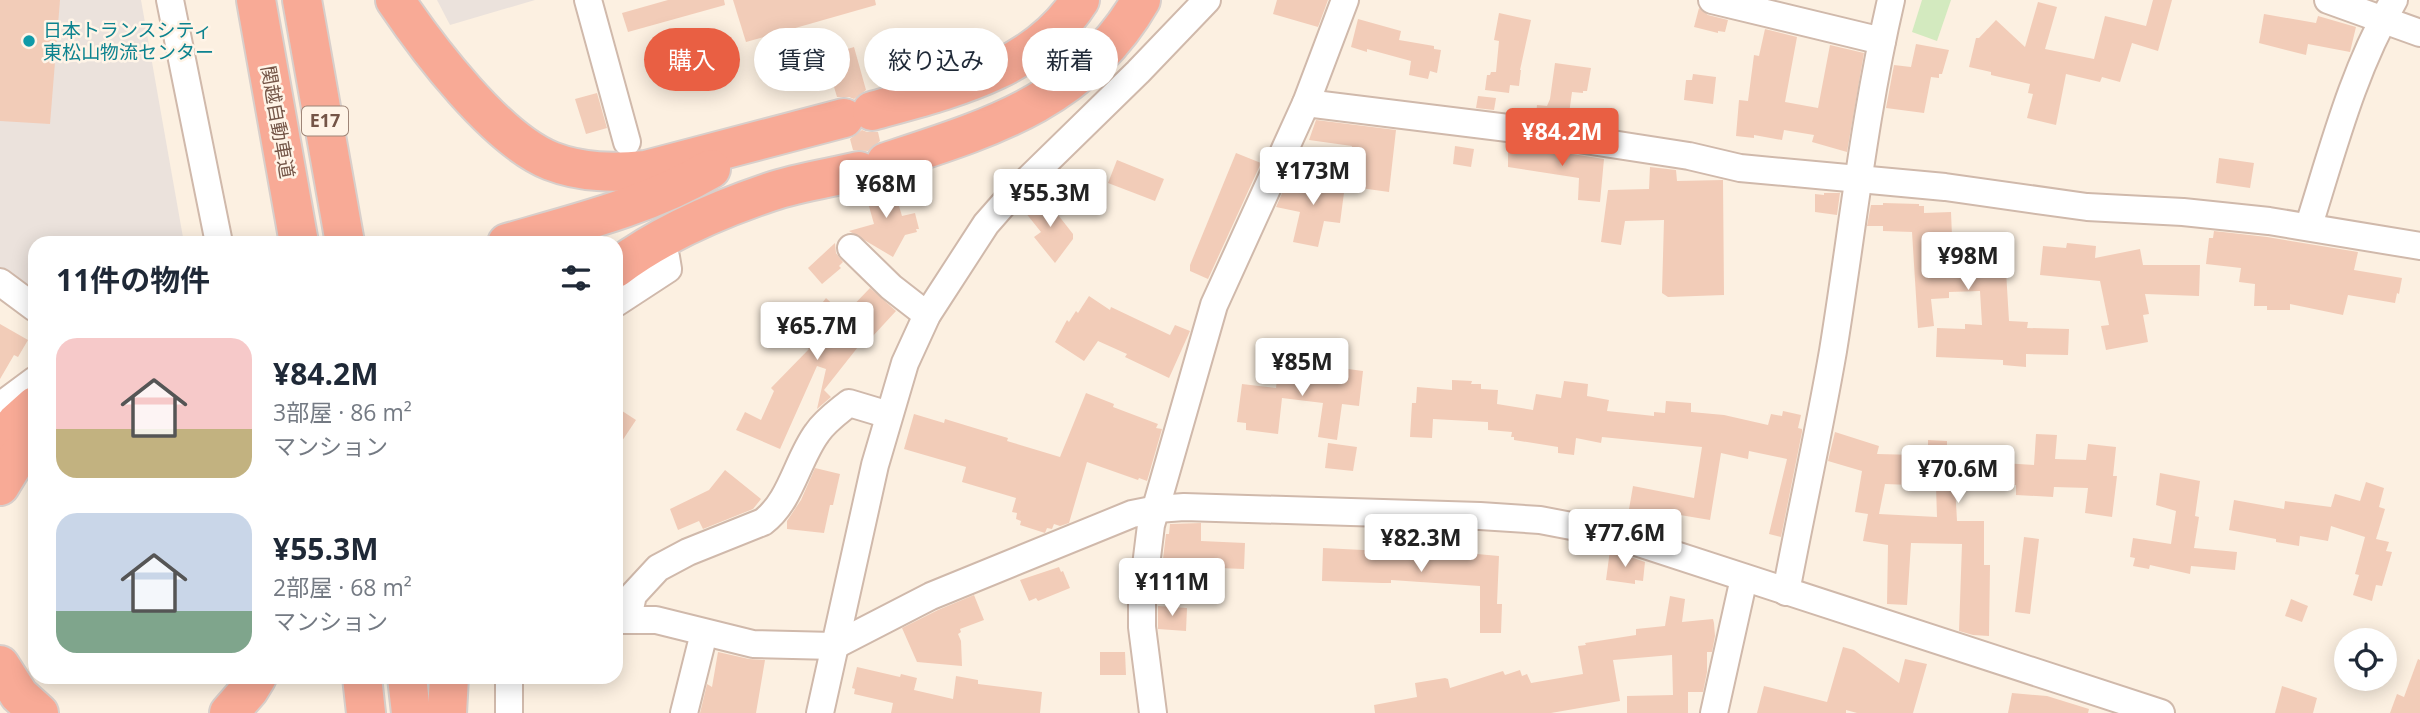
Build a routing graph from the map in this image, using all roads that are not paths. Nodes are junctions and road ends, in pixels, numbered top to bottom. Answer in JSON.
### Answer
{"nodes":[{"id":1,"x":170,"y":0,"type":"edge"},
{"id":2,"x":246,"y":0,"type":"edge"},
{"id":3,"x":256,"y":0,"type":"edge"},
{"id":4,"x":302,"y":0,"type":"edge"},
{"id":5,"x":395,"y":0,"type":"edge"},
{"id":6,"x":588,"y":0,"type":"edge"},
{"id":7,"x":1064,"y":0,"type":"edge"},
{"id":8,"x":1080,"y":0,"type":"edge"},
{"id":9,"x":1108,"y":0,"type":"edge"},
{"id":10,"x":1141,"y":0,"type":"edge"},
{"id":11,"x":1207,"y":0,"type":"edge"},
{"id":12,"x":1345,"y":0,"type":"edge"},
{"id":13,"x":1712,"y":0,"type":"edge"},
{"id":14,"x":1891,"y":0,"type":"edge"},
{"id":15,"x":2328,"y":0,"type":"edge"},
{"id":16,"x":2388,"y":10,"type":"edge"},
{"id":17,"x":2420,"y":33,"type":"edge"},
{"id":18,"x":1882,"y":41,"type":"junction"},
{"id":19,"x":1014,"y":62,"type":"junction"},
{"id":20,"x":1306,"y":103,"type":"junction"},
{"id":21,"x":992,"y":125,"type":"junction"},
{"id":22,"x":763,"y":140,"type":"junction"},
{"id":23,"x":628,"y":142,"type":"dead end"},
{"id":24,"x":1858,"y":178,"type":"junction"},
{"id":25,"x":772,"y":191,"type":"junction"},
{"id":26,"x":2309,"y":225,"type":"junction"},
{"id":27,"x":218,"y":236,"type":"edge"},
{"id":28,"x":284,"y":236,"type":"edge"},
{"id":29,"x":298,"y":236,"type":"edge"},
{"id":30,"x":344,"y":236,"type":"edge"},
{"id":31,"x":531,"y":236,"type":"edge"},
{"id":32,"x":610,"y":236,"type":"edge"},
{"id":33,"x":2420,"y":246,"type":"edge"},
{"id":34,"x":852,"y":248,"type":"dead end"},
{"id":35,"x":666,"y":257,"type":"dead end"},
{"id":36,"x":623,"y":264,"type":"edge"},
{"id":37,"x":0,"y":282,"type":"edge"},
{"id":38,"x":623,"y":298,"type":"edge"},
{"id":39,"x":28,"y":303,"type":"edge"},
{"id":40,"x":928,"y":315,"type":"junction"},
{"id":41,"x":28,"y":385,"type":"edge"},
{"id":42,"x":0,"y":407,"type":"edge"},
{"id":43,"x":28,"y":412,"type":"edge"},
{"id":44,"x":888,"y":415,"type":"junction"},
{"id":45,"x":0,"y":443,"type":"edge"},
{"id":46,"x":28,"y":446,"type":"edge"},
{"id":47,"x":0,"y":486,"type":"edge"},
{"id":48,"x":1157,"y":509,"type":"junction"},
{"id":49,"x":1744,"y":578,"type":"junction"},
{"id":50,"x":1786,"y":592,"type":"junction"},
{"id":51,"x":623,"y":617,"type":"edge"},
{"id":52,"x":623,"y":619,"type":"edge"},
{"id":53,"x":704,"y":633,"type":"junction"},
{"id":54,"x":834,"y":646,"type":"junction"},
{"id":55,"x":0,"y":666,"type":"edge"},
{"id":56,"x":253,"y":684,"type":"edge"},
{"id":57,"x":363,"y":684,"type":"edge"},
{"id":58,"x":408,"y":684,"type":"edge"},
{"id":59,"x":449,"y":684,"type":"edge"},
{"id":60,"x":509,"y":684,"type":"edge"},
{"id":61,"x":0,"y":707,"type":"edge"},
{"id":62,"x":4,"y":713,"type":"edge"},
{"id":63,"x":39,"y":713,"type":"edge"},
{"id":64,"x":229,"y":713,"type":"edge"},
{"id":65,"x":366,"y":713,"type":"edge"},
{"id":66,"x":411,"y":713,"type":"edge"},
{"id":67,"x":447,"y":713,"type":"edge"},
{"id":68,"x":509,"y":713,"type":"edge"},
{"id":69,"x":684,"y":713,"type":"edge"},
{"id":70,"x":820,"y":713,"type":"edge"},
{"id":71,"x":1153,"y":713,"type":"edge"},
{"id":72,"x":1714,"y":713,"type":"edge"},
{"id":73,"x":2161,"y":713,"type":"edge"}],
"edges":[{"from":1,"to":27,"type":"street"},
{"from":2,"to":28,"type":"highway"},
{"from":3,"to":29,"type":"highway","name":"関越自動車道","number":"E17"},
{"from":4,"to":30,"type":"highway","number":"E17"},
{"from":5,"to":22,"type":"highway"},
{"from":6,"to":23,"type":"street"},
{"from":7,"to":19,"type":"highway"},
{"from":8,"to":19,"type":"highway"},
{"from":9,"to":21,"type":"highway"},
{"from":10,"to":21,"type":"highway"},
{"from":11,"to":40,"type":"street"},
{"from":12,"to":20,"type":"street"},
{"from":13,"to":18,"type":"street"},
{"from":14,"to":18,"type":"street"},
{"from":15,"to":16,"type":"street"},
{"from":16,"to":17,"type":"street"},
{"from":16,"to":26,"type":"street"},
{"from":18,"to":24,"type":"street"},
{"from":19,"to":22,"type":"highway"},
{"from":20,"to":24,"type":"street"},
{"from":20,"to":48,"type":"street"},
{"from":21,"to":25,"type":"highway"},
{"from":22,"to":31,"type":"highway"},
{"from":24,"to":26,"type":"street"},
{"from":24,"to":50,"type":"street"},
{"from":25,"to":32,"type":"highway"},
{"from":25,"to":36,"type":"highway"},
{"from":26,"to":33,"type":"street"},
{"from":34,"to":40,"type":"street"},
{"from":35,"to":38,"type":"street"},
{"from":37,"to":39,"type":"street"},
{"from":40,"to":44,"type":"street"},
{"from":41,"to":42,"type":"street"},
{"from":43,"to":45,"type":"highway"},
{"from":44,"to":51,"type":"street"},
{"from":44,"to":54,"type":"street"},
{"from":46,"to":47,"type":"highway"},
{"from":48,"to":49,"type":"street"},
{"from":48,"to":54,"type":"street"},
{"from":48,"to":71,"type":"street"},
{"from":49,"to":50,"type":"street"},
{"from":49,"to":72,"type":"street"},
{"from":50,"to":73,"type":"street"},
{"from":52,"to":53,"type":"street"},
{"from":53,"to":54,"type":"street"},
{"from":53,"to":69,"type":"street"},
{"from":54,"to":70,"type":"street"},
{"from":55,"to":63,"type":"highway"},
{"from":56,"to":64,"type":"highway"},
{"from":57,"to":65,"type":"highway"},
{"from":58,"to":66,"type":"highway"},
{"from":59,"to":67,"type":"highway"},
{"from":60,"to":68,"type":"street"},
{"from":61,"to":62,"type":"highway"}]}
